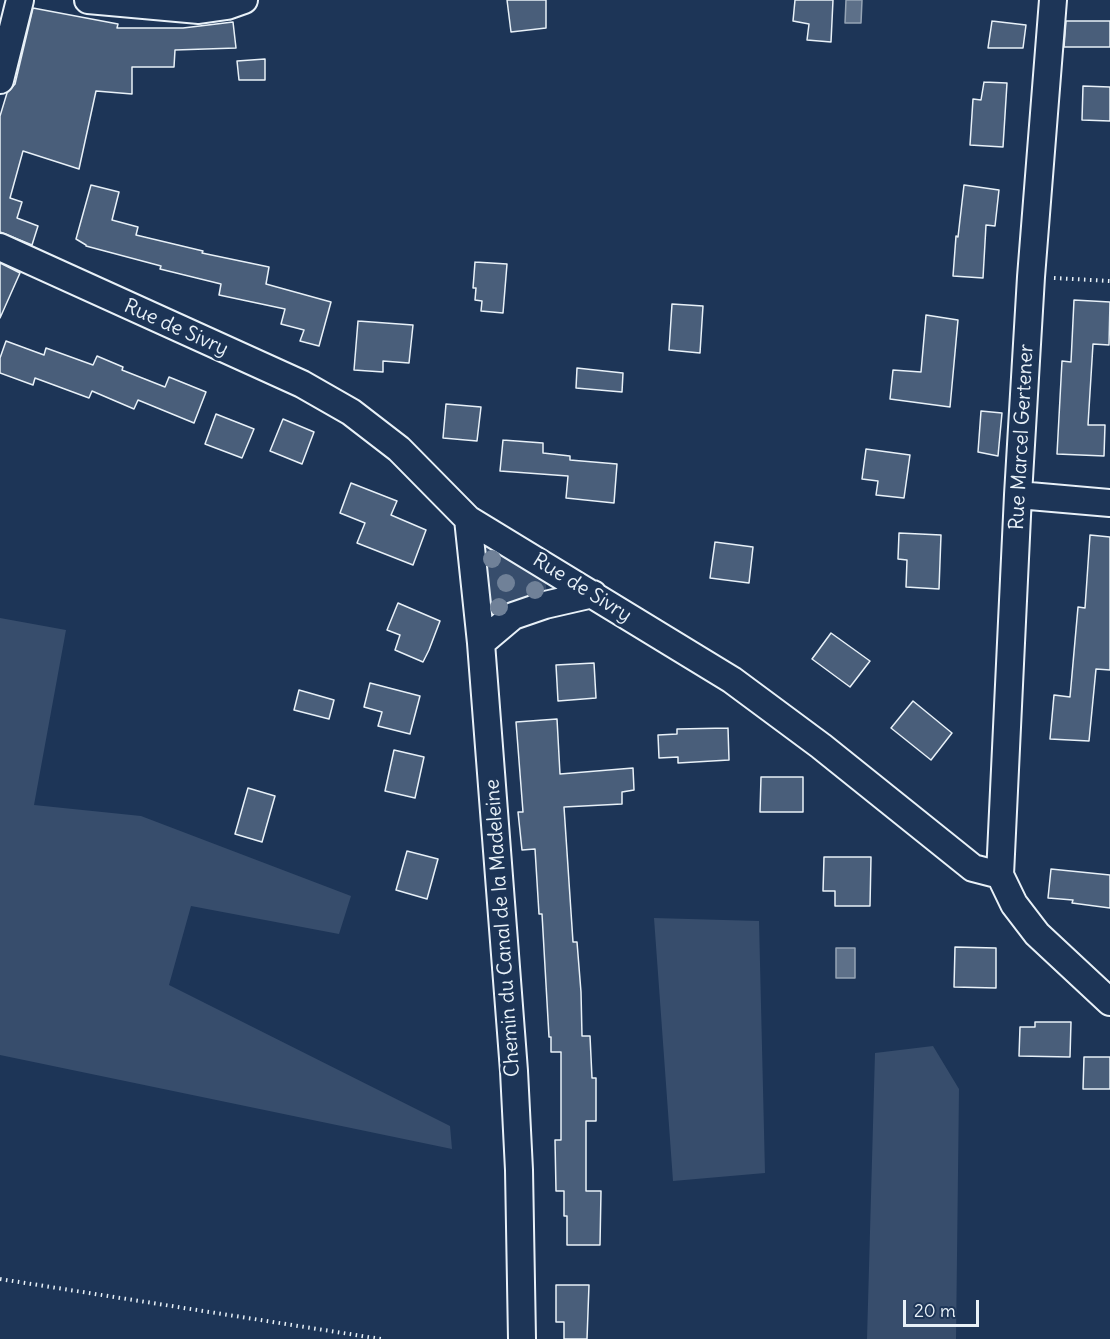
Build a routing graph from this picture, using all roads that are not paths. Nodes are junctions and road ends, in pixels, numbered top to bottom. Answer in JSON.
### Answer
{"nodes":[{"id":1,"x":20,"y":0,"type":"edge"},
{"id":2,"x":88,"y":0,"type":"edge"},
{"id":3,"x":244,"y":0,"type":"edge"},
{"id":4,"x":1053,"y":0,"type":"edge"},
{"id":5,"x":0,"y":80,"type":"edge"},
{"id":6,"x":0,"y":247,"type":"edge"},
{"id":7,"x":1018,"y":495,"type":"junction"},
{"id":8,"x":1110,"y":503,"type":"edge"},
{"id":9,"x":468,"y":519,"type":"junction"},
{"id":10,"x":593,"y":594,"type":"junction"},
{"id":11,"x":481,"y":643,"type":"junction"},
{"id":12,"x":1000,"y":875,"type":"junction"},
{"id":13,"x":1110,"y":1002,"type":"edge"},
{"id":14,"x":522,"y":1339,"type":"edge"}],
"edges":[{"from":1,"to":5,"type":"street"},
{"from":2,"to":3,"type":"street"},
{"from":4,"to":7,"type":"street","name":"Rue Marcel Gertener"},
{"from":6,"to":9,"type":"street","name":"Rue de Sivry"},
{"from":7,"to":8,"type":"street"},
{"from":7,"to":12,"type":"street","name":"Rue Marcel Gertener"},
{"from":9,"to":10,"type":"street","name":"Rue de Sivry"},
{"from":9,"to":11,"type":"street","name":"Chemin du Canal de la Madeleine"},
{"from":10,"to":11,"type":"street"},
{"from":10,"to":12,"type":"street","name":"Rue de Sivry"},
{"from":11,"to":14,"type":"street","name":"Chemin du Canal de la Madeleine"},
{"from":12,"to":13,"type":"street"}]}
